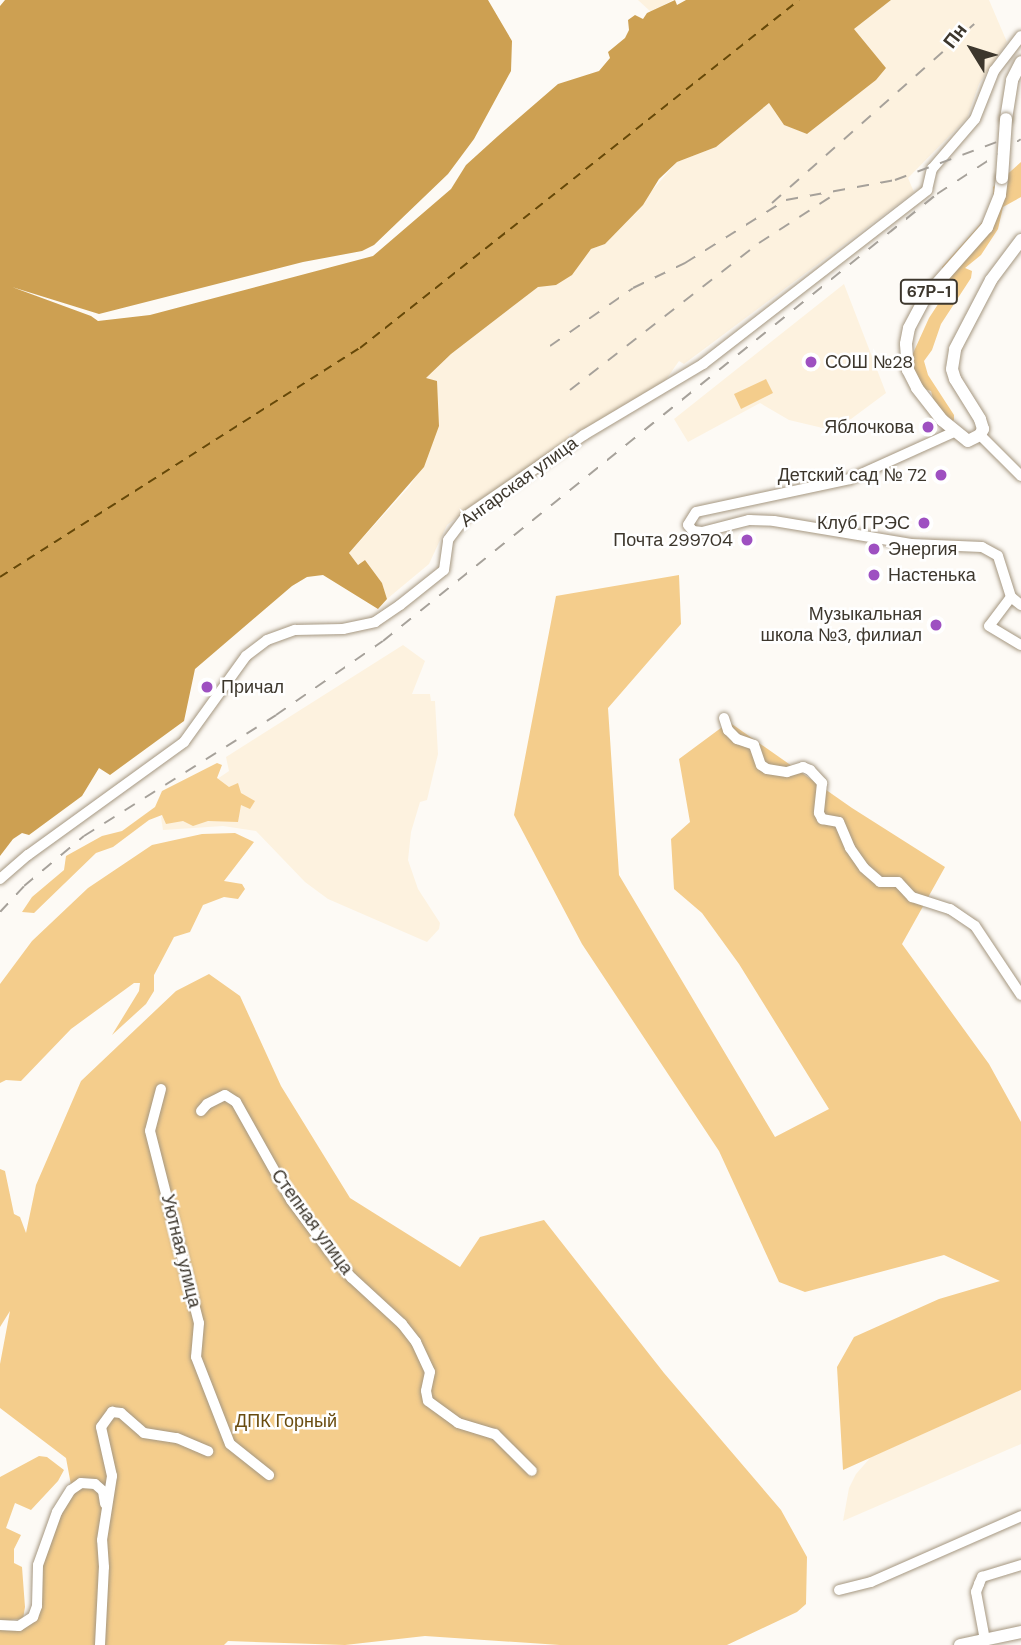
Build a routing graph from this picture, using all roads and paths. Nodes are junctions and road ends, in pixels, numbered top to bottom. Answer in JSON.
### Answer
{"nodes":[{"id":1,"x":1021,"y":36,"type":"edge"},
{"id":2,"x":1021,"y":62,"type":"edge"},
{"id":3,"x":1021,"y":240,"type":"edge"},
{"id":4,"x":954,"y":432,"type":"junction"},
{"id":5,"x":980,"y":435,"type":"junction"},
{"id":6,"x":1021,"y":476,"type":"edge"},
{"id":7,"x":1011,"y":597,"type":"junction"},
{"id":8,"x":1021,"y":605,"type":"edge"},
{"id":9,"x":1021,"y":645,"type":"edge"},
{"id":10,"x":724,"y":718,"type":"dead end"},
{"id":11,"x":0,"y":879,"type":"edge"},
{"id":12,"x":1021,"y":995,"type":"edge"},
{"id":13,"x":161,"y":1089,"type":"dead end"},
{"id":14,"x":201,"y":1111,"type":"dead end"},
{"id":15,"x":208,"y":1451,"type":"dead end"},
{"id":16,"x":532,"y":1471,"type":"dead end"},
{"id":17,"x":269,"y":1475,"type":"dead end"},
{"id":18,"x":106,"y":1511,"type":"junction"},
{"id":19,"x":1021,"y":1516,"type":"edge"},
{"id":20,"x":1021,"y":1565,"type":"edge"},
{"id":21,"x":839,"y":1590,"type":"dead end"},
{"id":22,"x":0,"y":1625,"type":"edge"},
{"id":23,"x":1021,"y":1632,"type":"edge"},
{"id":24,"x":985,"y":1640,"type":"junction"},
{"id":25,"x":100,"y":1645,"type":"edge"},
{"id":26,"x":960,"y":1645,"type":"edge"}],
"edges":[{"from":1,"to":11,"type":"street","name":"Ангарская улица"},
{"from":2,"to":4,"type":"main road","number":"67Р-1","bridge":true},
{"from":3,"to":5,"type":"main road","number":"67Р-1"},
{"from":4,"to":5,"type":"main road"},
{"from":4,"to":7,"type":"street"},
{"from":5,"to":6,"type":"street"},
{"from":7,"to":8,"type":"street"},
{"from":7,"to":9,"type":"street"},
{"from":10,"to":12,"type":"street"},
{"from":13,"to":17,"type":"street","name":"Уютная улица"},
{"from":14,"to":16,"type":"street","name":"Степная улица"},
{"from":15,"to":18,"type":"street"},
{"from":18,"to":22,"type":"street"},
{"from":18,"to":25,"type":"street"},
{"from":19,"to":21,"type":"street"},
{"from":20,"to":24,"type":"street"},
{"from":23,"to":24,"type":"main road"},
{"from":24,"to":26,"type":"main road"}]}
